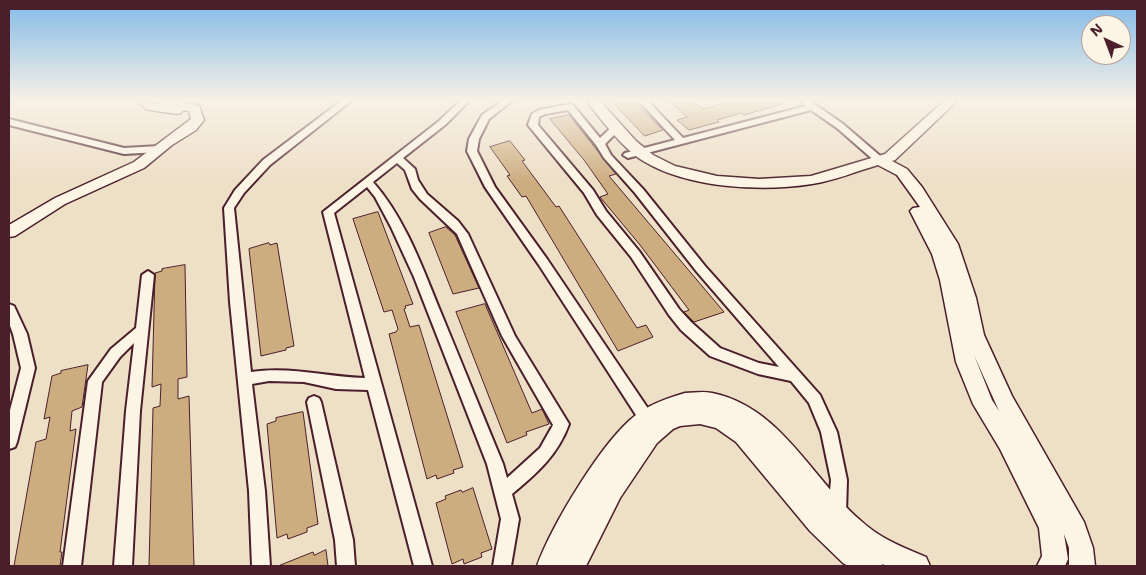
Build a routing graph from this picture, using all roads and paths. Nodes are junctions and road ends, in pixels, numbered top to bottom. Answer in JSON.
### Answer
{"nodes":[{"id":1,"x":31,"y":128,"type":"edge"},
{"id":2,"x":180,"y":128,"type":"edge"},
{"id":3,"x":186,"y":128,"type":"edge"},
{"id":4,"x":312,"y":128,"type":"edge"},
{"id":5,"x":433,"y":128,"type":"edge"},
{"id":6,"x":480,"y":128,"type":"edge"},
{"id":7,"x":535,"y":128,"type":"edge"},
{"id":8,"x":589,"y":128,"type":"edge"},
{"id":9,"x":611,"y":128,"type":"edge"},
{"id":10,"x":669,"y":128,"type":"edge"},
{"id":11,"x":729,"y":128,"type":"edge"},
{"id":12,"x":842,"y":128,"type":"edge"},
{"id":13,"x":922,"y":128,"type":"edge"},
{"id":14,"x":614,"y":130,"type":"junction"},
{"id":15,"x":682,"y":142,"type":"junction"},
{"id":16,"x":600,"y":144,"type":"junction"},
{"id":17,"x":152,"y":150,"type":"junction"},
{"id":18,"x":634,"y":154,"type":"junction"},
{"id":19,"x":397,"y":158,"type":"junction"},
{"id":20,"x":882,"y":161,"type":"junction"},
{"id":21,"x":368,"y":181,"type":"junction"},
{"id":22,"x":9,"y":223,"type":"edge"},
{"id":23,"x":9,"y":232,"type":"edge"},
{"id":24,"x":148,"y":274,"type":"dead end"},
{"id":25,"x":9,"y":309,"type":"edge"},
{"id":26,"x":142,"y":330,"type":"junction"},
{"id":27,"x":797,"y":377,"type":"junction"},
{"id":28,"x":246,"y":379,"type":"junction"},
{"id":29,"x":374,"y":384,"type":"junction"},
{"id":30,"x":314,"y":402,"type":"dead end"},
{"id":31,"x":650,"y":424,"type":"junction"},
{"id":32,"x":9,"y":442,"type":"edge"},
{"id":33,"x":502,"y":491,"type":"junction"},
{"id":34,"x":836,"y":514,"type":"junction"},
{"id":35,"x":833,"y":538,"type":"junction"},
{"id":36,"x":72,"y":566,"type":"edge"},
{"id":37,"x":123,"y":566,"type":"edge"},
{"id":38,"x":261,"y":566,"type":"edge"},
{"id":39,"x":346,"y":566,"type":"edge"},
{"id":40,"x":424,"y":566,"type":"edge"},
{"id":41,"x":502,"y":566,"type":"edge"},
{"id":42,"x":550,"y":566,"type":"edge"},
{"id":43,"x":573,"y":566,"type":"edge"},
{"id":44,"x":870,"y":566,"type":"edge"},
{"id":45,"x":917,"y":566,"type":"edge"},
{"id":46,"x":1050,"y":566,"type":"edge"},
{"id":47,"x":1082,"y":566,"type":"edge"}],
"edges":[{"from":1,"to":17,"type":"street"},
{"from":2,"to":17,"type":"street"},
{"from":3,"to":17,"type":"street"},
{"from":4,"to":28,"type":"street"},
{"from":5,"to":19,"type":"street"},
{"from":6,"to":31,"type":"street"},
{"from":7,"to":27,"type":"street"},
{"from":8,"to":16,"type":"street"},
{"from":9,"to":14,"type":"street"},
{"from":10,"to":15,"type":"street"},
{"from":11,"to":15,"type":"street"},
{"from":12,"to":20,"type":"street"},
{"from":13,"to":20,"type":"street"},
{"from":14,"to":16,"type":"street"},
{"from":14,"to":18,"type":"street"},
{"from":15,"to":18,"type":"street"},
{"from":16,"to":27,"type":"street"},
{"from":17,"to":22,"type":"street"},
{"from":17,"to":23,"type":"street"},
{"from":18,"to":20,"type":"street"},
{"from":19,"to":21,"type":"street"},
{"from":19,"to":33,"type":"street"},
{"from":20,"to":46,"type":"street"},
{"from":20,"to":47,"type":"street"},
{"from":21,"to":29,"type":"street"},
{"from":21,"to":33,"type":"street"},
{"from":24,"to":26,"type":"street"},
{"from":25,"to":32,"type":"street"},
{"from":26,"to":36,"type":"street"},
{"from":26,"to":37,"type":"street"},
{"from":27,"to":34,"type":"street"},
{"from":28,"to":29,"type":"street"},
{"from":28,"to":38,"type":"street"},
{"from":29,"to":40,"type":"street"},
{"from":30,"to":39,"type":"street"},
{"from":31,"to":34,"type":"street"},
{"from":31,"to":35,"type":"street"},
{"from":31,"to":42,"type":"street"},
{"from":31,"to":43,"type":"street"},
{"from":33,"to":41,"type":"street"},
{"from":34,"to":35,"type":"street"},
{"from":34,"to":45,"type":"street"},
{"from":35,"to":44,"type":"street"}]}
